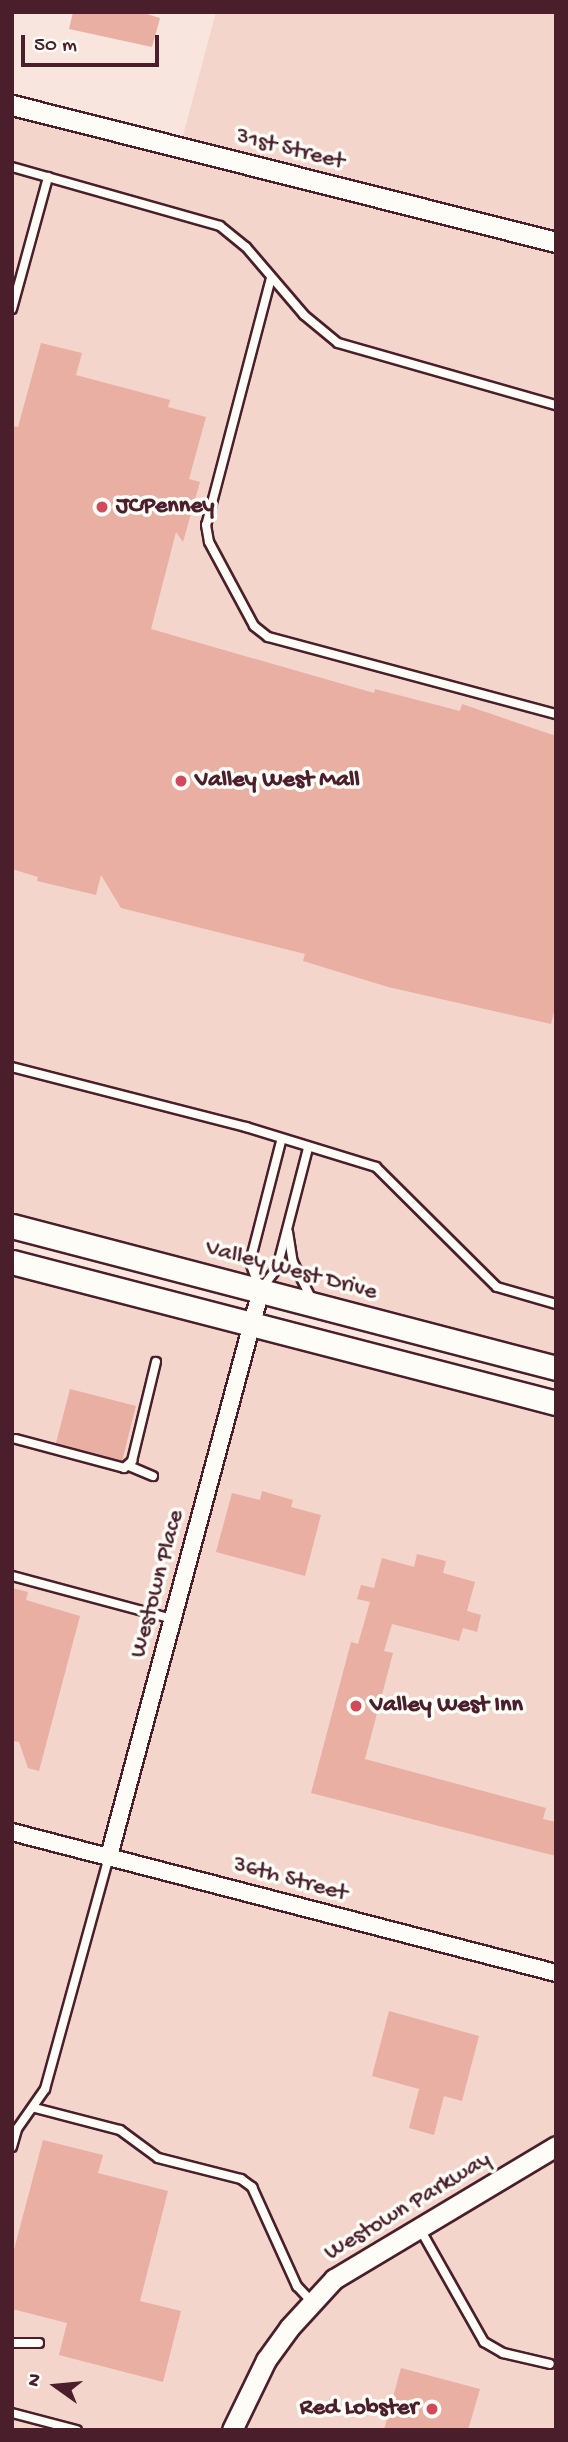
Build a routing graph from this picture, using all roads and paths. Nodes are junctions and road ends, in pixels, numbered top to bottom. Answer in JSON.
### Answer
{"nodes":[{"id":1,"x":12,"y":105,"type":"edge"},
{"id":2,"x":12,"y":167,"type":"edge"},
{"id":3,"x":48,"y":177,"type":"junction"},
{"id":4,"x":556,"y":242,"type":"edge"},
{"id":5,"x":271,"y":278,"type":"junction"},
{"id":6,"x":12,"y":309,"type":"edge"},
{"id":7,"x":556,"y":405,"type":"edge"},
{"id":8,"x":556,"y":714,"type":"edge"},
{"id":9,"x":12,"y":1067,"type":"edge"},
{"id":10,"x":281,"y":1141,"type":"junction"},
{"id":11,"x":308,"y":1148,"type":"junction"},
{"id":12,"x":12,"y":1226,"type":"edge"},
{"id":13,"x":288,"y":1228,"type":"junction"},
{"id":14,"x":12,"y":1262,"type":"edge"},
{"id":15,"x":261,"y":1290,"type":"junction"},
{"id":16,"x":314,"y":1304,"type":"junction"},
{"id":17,"x":556,"y":1304,"type":"edge"},
{"id":18,"x":252,"y":1324,"type":"junction"},
{"id":19,"x":156,"y":1362,"type":"dead end"},
{"id":20,"x":556,"y":1368,"type":"edge"},
{"id":21,"x":556,"y":1403,"type":"edge"},
{"id":22,"x":16,"y":1439,"type":"dead end"},
{"id":23,"x":129,"y":1466,"type":"junction"},
{"id":24,"x":153,"y":1476,"type":"dead end"},
{"id":25,"x":12,"y":1576,"type":"edge"},
{"id":26,"x":173,"y":1619,"type":"junction"},
{"id":27,"x":12,"y":1832,"type":"edge"},
{"id":28,"x":109,"y":1856,"type":"junction"},
{"id":29,"x":556,"y":1973,"type":"edge"},
{"id":30,"x":35,"y":2108,"type":"junction"},
{"id":31,"x":556,"y":2146,"type":"edge"},
{"id":32,"x":12,"y":2147,"type":"edge"},
{"id":33,"x":419,"y":2228,"type":"junction"},
{"id":34,"x":313,"y":2302,"type":"junction"},
{"id":35,"x":12,"y":2343,"type":"edge"},
{"id":36,"x":39,"y":2343,"type":"dead end"},
{"id":37,"x":550,"y":2364,"type":"dead end"},
{"id":38,"x":12,"y":2413,"type":"edge"},
{"id":39,"x":77,"y":2430,"type":"edge"},
{"id":40,"x":232,"y":2430,"type":"edge"}],
"edges":[{"from":1,"to":4,"type":"street","name":"31st Street"},
{"from":2,"to":3,"type":"lane"},
{"from":3,"to":5,"type":"lane"},
{"from":3,"to":6,"type":"lane"},
{"from":5,"to":7,"type":"lane"},
{"from":5,"to":8,"type":"lane"},
{"from":9,"to":10,"type":"lane"},
{"from":10,"to":11,"type":"lane"},
{"from":10,"to":15,"type":"lane"},
{"from":11,"to":13,"type":"lane"},
{"from":11,"to":17,"type":"lane"},
{"from":12,"to":15,"type":"main road","name":"Valley West Drive"},
{"from":13,"to":15,"type":"lane"},
{"from":13,"to":16,"type":"lane"},
{"from":14,"to":18,"type":"main road"},
{"from":15,"to":16,"type":"main road","name":"Valley West Drive"},
{"from":15,"to":18,"type":"street","name":"Westown Place"},
{"from":16,"to":20,"type":"main road","name":"Valley West Drive"},
{"from":18,"to":21,"type":"main road"},
{"from":18,"to":26,"type":"street","name":"Westown Place"},
{"from":19,"to":23,"type":"lane"},
{"from":22,"to":23,"type":"lane"},
{"from":23,"to":24,"type":"lane"},
{"from":25,"to":26,"type":"lane"},
{"from":26,"to":28,"type":"street","name":"Westown Place"},
{"from":27,"to":28,"type":"street","name":"36th Street"},
{"from":28,"to":29,"type":"street","name":"36th Street"},
{"from":28,"to":30,"type":"lane"},
{"from":30,"to":32,"type":"lane"},
{"from":30,"to":34,"type":"lane"},
{"from":31,"to":33,"type":"street","name":"Westown Parkway"},
{"from":33,"to":34,"type":"street","name":"Westown Parkway"},
{"from":33,"to":37,"type":"lane"},
{"from":34,"to":40,"type":"street","name":"Westown Parkway"},
{"from":35,"to":36,"type":"lane"},
{"from":38,"to":39,"type":"lane"}]}
